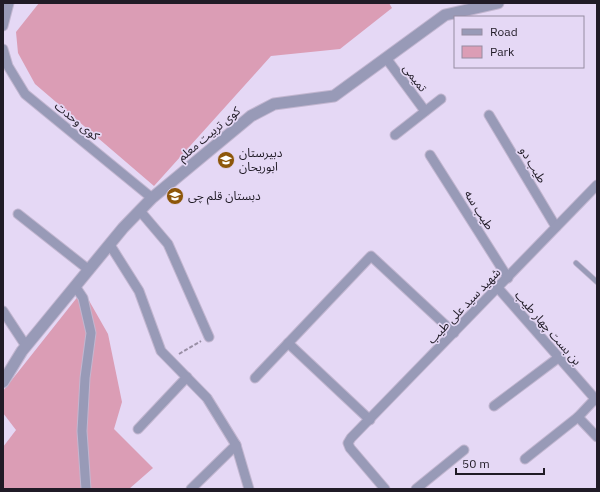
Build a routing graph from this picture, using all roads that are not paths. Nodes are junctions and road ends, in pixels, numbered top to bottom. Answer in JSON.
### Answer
{"nodes":[{"id":1,"x":9,"y":3,"type":"edge"},
{"id":2,"x":498,"y":3,"type":"edge"},
{"id":3,"x":3,"y":26,"type":"edge"},
{"id":4,"x":3,"y":49,"type":"edge"},
{"id":5,"x":386,"y":58,"type":"junction"},
{"id":6,"x":441,"y":99,"type":"dead end"},
{"id":7,"x":425,"y":111,"type":"junction"},
{"id":8,"x":489,"y":115,"type":"dead end"},
{"id":9,"x":395,"y":134,"type":"dead end"},
{"id":10,"x":430,"y":155,"type":"dead end"},
{"id":11,"x":597,"y":185,"type":"edge"},
{"id":12,"x":152,"y":198,"type":"junction"},
{"id":13,"x":140,"y":211,"type":"junction"},
{"id":14,"x":18,"y":214,"type":"dead end"},
{"id":15,"x":556,"y":227,"type":"junction"},
{"id":16,"x":110,"y":245,"type":"junction"},
{"id":17,"x":576,"y":263,"type":"dead end"},
{"id":18,"x":89,"y":270,"type":"junction"},
{"id":19,"x":508,"y":278,"type":"junction"},
{"id":20,"x":597,"y":282,"type":"edge"},
{"id":21,"x":75,"y":286,"type":"junction"},
{"id":22,"x":498,"y":288,"type":"junction"},
{"id":23,"x":3,"y":311,"type":"edge"},
{"id":24,"x":454,"y":333,"type":"junction"},
{"id":25,"x":209,"y":337,"type":"road end"},
{"id":26,"x":288,"y":343,"type":"junction"},
{"id":27,"x":26,"y":346,"type":"junction"},
{"id":28,"x":558,"y":358,"type":"junction"},
{"id":29,"x":187,"y":377,"type":"junction"},
{"id":30,"x":255,"y":378,"type":"dead end"},
{"id":31,"x":3,"y":382,"type":"edge"},
{"id":32,"x":596,"y":400,"type":"edge"},
{"id":33,"x":494,"y":406,"type":"dead end"},
{"id":34,"x":578,"y":418,"type":"junction"},
{"id":35,"x":370,"y":420,"type":"junction"},
{"id":36,"x":138,"y":429,"type":"dead end"},
{"id":37,"x":597,"y":437,"type":"edge"},
{"id":38,"x":236,"y":445,"type":"junction"},
{"id":39,"x":464,"y":450,"type":"dead end"},
{"id":40,"x":525,"y":459,"type":"dead end"},
{"id":41,"x":86,"y":489,"type":"edge"},
{"id":42,"x":191,"y":489,"type":"edge"},
{"id":43,"x":249,"y":489,"type":"edge"},
{"id":44,"x":386,"y":489,"type":"edge"},
{"id":45,"x":416,"y":489,"type":"edge"}],
"edges":[{"from":1,"to":3,"type":"street"},
{"from":2,"to":5,"type":"street","name":"کوی تربیت معلم"},
{"from":4,"to":12,"type":"street","name":"کوی وحدت"},
{"from":5,"to":7,"type":"street","name":"تمیمی"},
{"from":5,"to":12,"type":"street","name":"کوی تربیت معلم"},
{"from":6,"to":7,"type":"street"},
{"from":7,"to":9,"type":"street"},
{"from":8,"to":15,"type":"street","name":"طیب دو"},
{"from":10,"to":19,"type":"street","name":"طیب سه"},
{"from":11,"to":15,"type":"street","name":"شهید سید علی طیب"},
{"from":12,"to":13,"type":"street","name":"کوی تربیت معلم"},
{"from":13,"to":16,"type":"street","name":"کوی تربیت معلم"},
{"from":13,"to":25,"type":"street"},
{"from":14,"to":18,"type":"street"},
{"from":15,"to":19,"type":"street","name":"شهید سید علی طیب"},
{"from":16,"to":18,"type":"street","name":"کوی تربیت معلم"},
{"from":16,"to":29,"type":"street"},
{"from":17,"to":20,"type":"lane"},
{"from":18,"to":21,"type":"street","name":"کوی تربیت معلم"},
{"from":19,"to":22,"type":"street","name":"شهید سید علی طیب"},
{"from":21,"to":27,"type":"street","name":"کوی تربیت معلم"},
{"from":21,"to":41,"type":"street"},
{"from":22,"to":24,"type":"street","name":"شهید سید علی طیب"},
{"from":22,"to":28,"type":"street","name":"بن بست چهار طیب"},
{"from":23,"to":27,"type":"street"},
{"from":24,"to":26,"type":"street"},
{"from":24,"to":35,"type":"street","name":"شهید سید علی طیب"},
{"from":26,"to":30,"type":"street"},
{"from":26,"to":35,"type":"street"},
{"from":27,"to":31,"type":"street","name":"کوی تربیت معلم"},
{"from":28,"to":32,"type":"street","name":"بن بست چهار طیب"},
{"from":28,"to":33,"type":"street"},
{"from":29,"to":36,"type":"street"},
{"from":29,"to":38,"type":"street"},
{"from":32,"to":34,"type":"street"},
{"from":34,"to":37,"type":"street"},
{"from":34,"to":40,"type":"street"},
{"from":35,"to":44,"type":"street","name":"شهید سید علی طیب"},
{"from":38,"to":42,"type":"street"},
{"from":38,"to":43,"type":"street"},
{"from":39,"to":45,"type":"street"}]}
